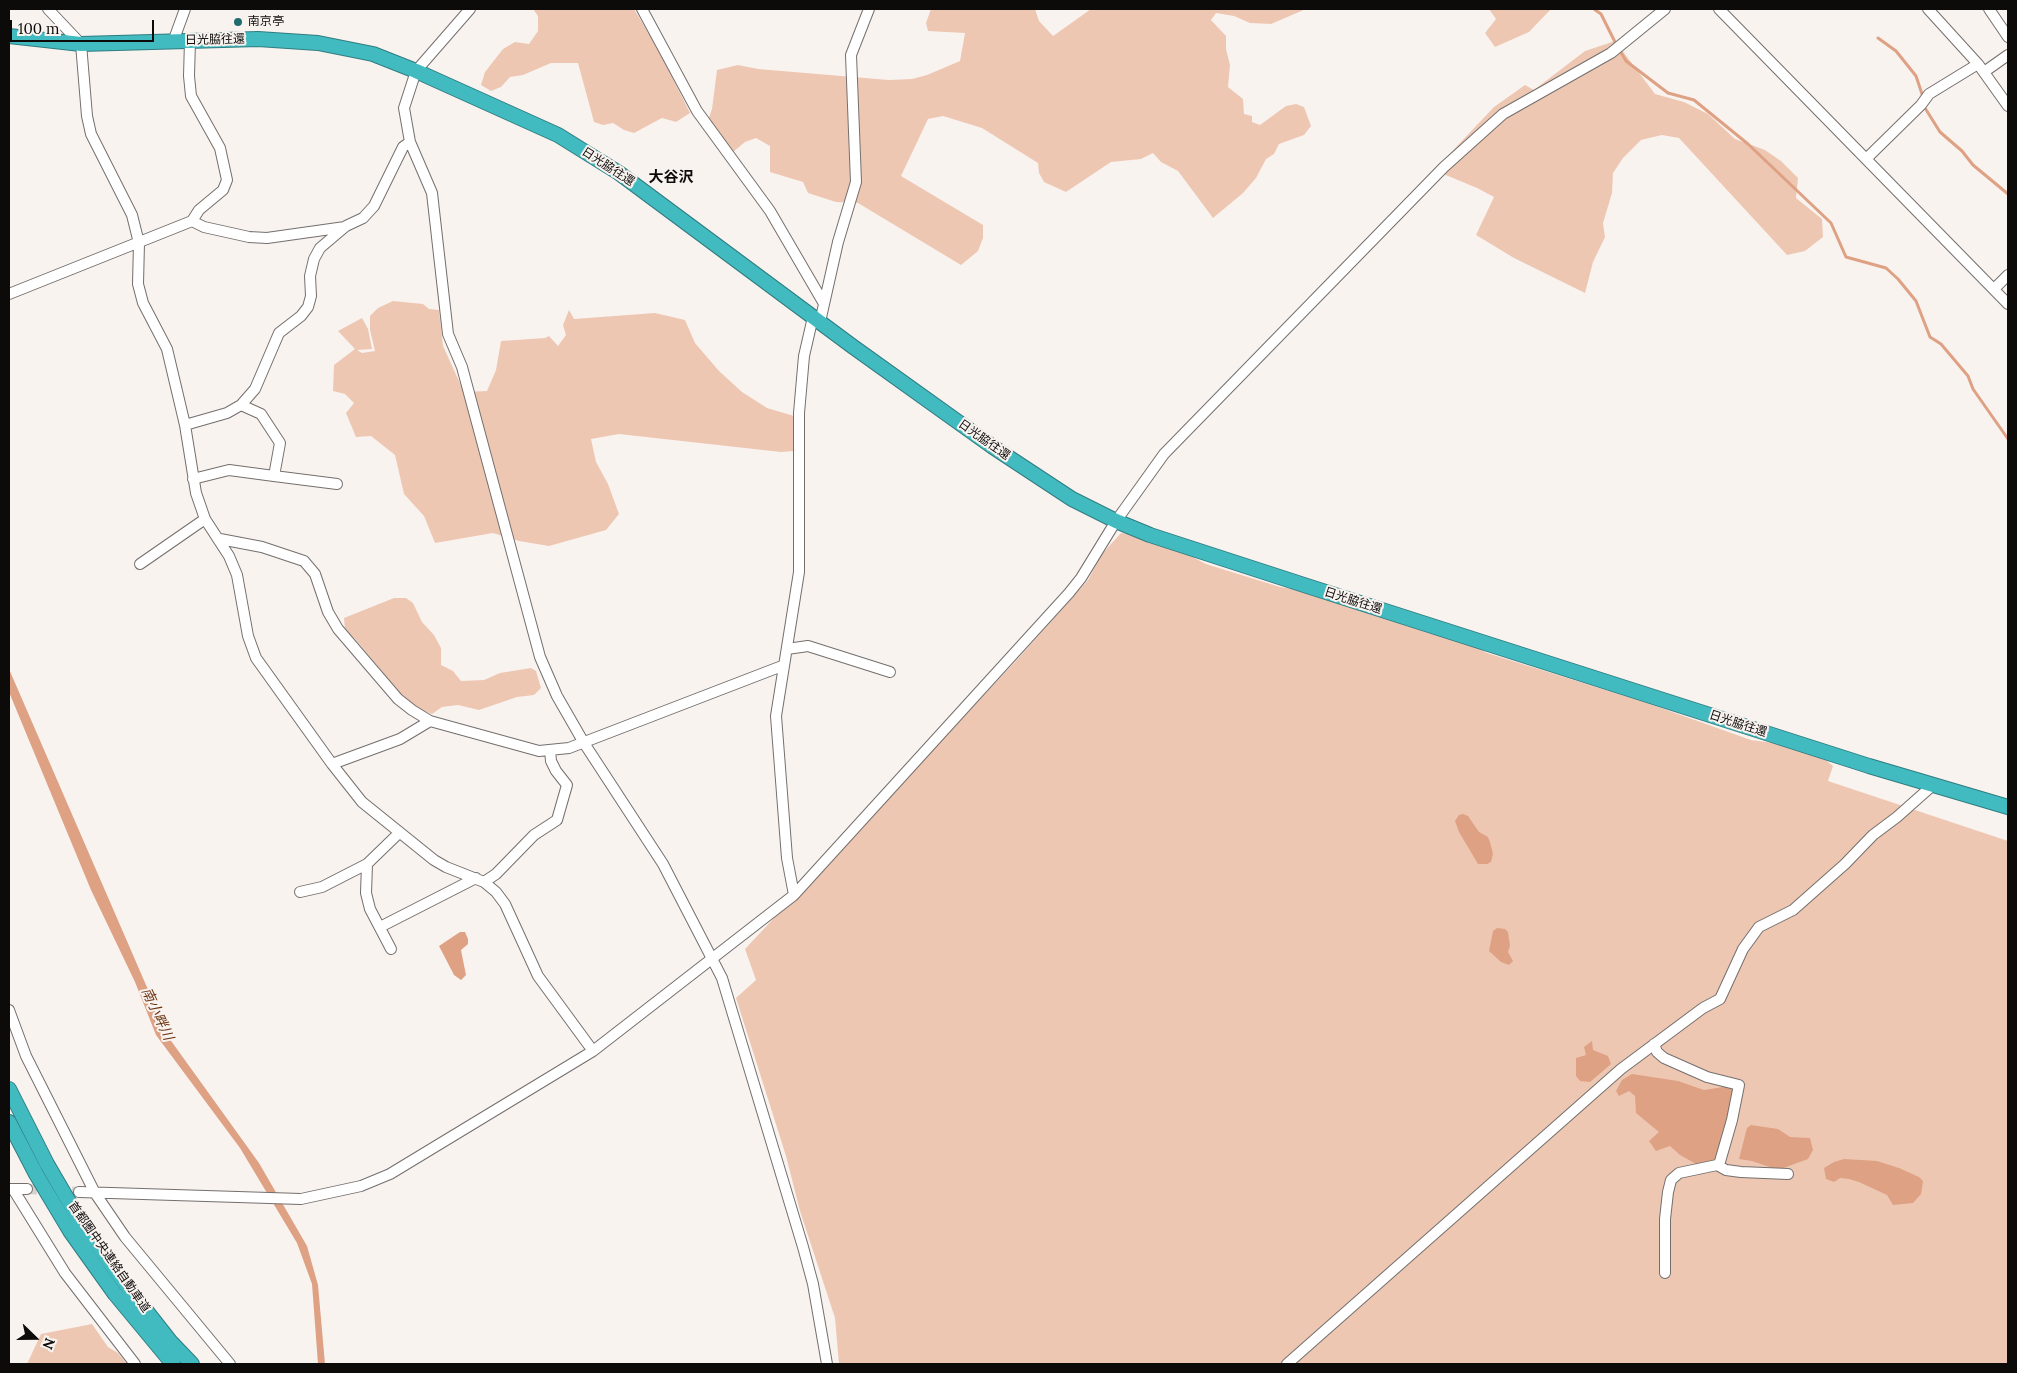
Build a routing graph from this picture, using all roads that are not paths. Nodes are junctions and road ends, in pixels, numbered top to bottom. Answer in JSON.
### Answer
{"nodes":[{"id":1,"x":48,"y":9,"type":"edge"},
{"id":2,"x":186,"y":9,"type":"edge"},
{"id":3,"x":470,"y":9,"type":"edge"},
{"id":4,"x":642,"y":9,"type":"edge"},
{"id":5,"x":869,"y":9,"type":"edge"},
{"id":6,"x":1665,"y":9,"type":"edge"},
{"id":7,"x":1720,"y":9,"type":"edge"},
{"id":8,"x":1929,"y":9,"type":"edge"},
{"id":9,"x":1988,"y":9,"type":"edge"},
{"id":10,"x":9,"y":36,"type":"edge"},
{"id":11,"x":2008,"y":37,"type":"edge"},
{"id":12,"x":190,"y":41,"type":"junction"},
{"id":13,"x":173,"y":42,"type":"junction"},
{"id":14,"x":81,"y":44,"type":"junction"},
{"id":15,"x":2008,"y":55,"type":"edge"},
{"id":16,"x":1981,"y":68,"type":"junction"},
{"id":17,"x":416,"y":70,"type":"junction"},
{"id":18,"x":2008,"y":106,"type":"edge"},
{"id":19,"x":410,"y":142,"type":"junction"},
{"id":20,"x":1866,"y":159,"type":"junction"},
{"id":21,"x":192,"y":221,"type":"junction"},
{"id":22,"x":346,"y":226,"type":"junction"},
{"id":23,"x":139,"y":243,"type":"junction"},
{"id":24,"x":2008,"y":275,"type":"edge"},
{"id":25,"x":1994,"y":289,"type":"junction"},
{"id":26,"x":9,"y":294,"type":"edge"},
{"id":27,"x":824,"y":302,"type":"junction"},
{"id":28,"x":2008,"y":304,"type":"edge"},
{"id":29,"x":817,"y":320,"type":"junction"},
{"id":30,"x":241,"y":405,"type":"junction"},
{"id":31,"x":185,"y":425,"type":"junction"},
{"id":32,"x":274,"y":476,"type":"junction"},
{"id":33,"x":193,"y":479,"type":"junction"},
{"id":34,"x":337,"y":484,"type":"dead end"},
{"id":35,"x":205,"y":519,"type":"junction"},
{"id":36,"x":1116,"y":521,"type":"junction"},
{"id":37,"x":220,"y":540,"type":"junction"},
{"id":38,"x":140,"y":564,"type":"dead end"},
{"id":39,"x":786,"y":649,"type":"junction"},
{"id":40,"x":782,"y":666,"type":"junction"},
{"id":41,"x":890,"y":672,"type":"dead end"},
{"id":42,"x":430,"y":721,"type":"junction"},
{"id":43,"x":584,"y":743,"type":"junction"},
{"id":44,"x":550,"y":750,"type":"junction"},
{"id":45,"x":332,"y":764,"type":"junction"},
{"id":46,"x":1933,"y":785,"type":"junction"},
{"id":47,"x":2008,"y":807,"type":"edge"},
{"id":48,"x":398,"y":834,"type":"junction"},
{"id":49,"x":367,"y":864,"type":"junction"},
{"id":50,"x":480,"y":880,"type":"junction"},
{"id":51,"x":300,"y":892,"type":"dead end"},
{"id":52,"x":794,"y":894,"type":"junction"},
{"id":53,"x":380,"y":927,"type":"junction"},
{"id":54,"x":391,"y":949,"type":"dead end"},
{"id":55,"x":712,"y":959,"type":"junction"},
{"id":56,"x":9,"y":1010,"type":"edge"},
{"id":57,"x":1654,"y":1044,"type":"junction"},
{"id":58,"x":593,"y":1051,"type":"junction"},
{"id":59,"x":9,"y":1089,"type":"edge"},
{"id":60,"x":9,"y":1122,"type":"edge"},
{"id":61,"x":1719,"y":1165,"type":"junction"},
{"id":62,"x":1788,"y":1174,"type":"dead end"},
{"id":63,"x":11,"y":1189,"type":"edge"},
{"id":64,"x":27,"y":1190,"type":"tunnel mouth"},
{"id":65,"x":79,"y":1192,"type":"tunnel mouth"},
{"id":66,"x":95,"y":1193,"type":"junction"},
{"id":67,"x":1665,"y":1273,"type":"dead end"},
{"id":68,"x":136,"y":1364,"type":"edge"},
{"id":69,"x":173,"y":1364,"type":"edge"},
{"id":70,"x":192,"y":1364,"type":"edge"},
{"id":71,"x":230,"y":1364,"type":"edge"},
{"id":72,"x":828,"y":1364,"type":"edge"},
{"id":73,"x":1287,"y":1364,"type":"edge"}],
"edges":[{"from":1,"to":14,"type":"street"},
{"from":2,"to":13,"type":"street"},
{"from":3,"to":17,"type":"street"},
{"from":4,"to":27,"type":"street"},
{"from":5,"to":27,"type":"street"},
{"from":6,"to":36,"type":"street"},
{"from":7,"to":20,"type":"street"},
{"from":8,"to":16,"type":"street"},
{"from":9,"to":11,"type":"street"},
{"from":10,"to":14,"type":"highway","name":"日光脇往還"},
{"from":12,"to":13,"type":"highway","name":"日光脇往還"},
{"from":12,"to":17,"type":"highway","name":"日光脇往還"},
{"from":12,"to":21,"type":"street"},
{"from":13,"to":14,"type":"highway","name":"日光脇往還"},
{"from":14,"to":23,"type":"street"},
{"from":15,"to":16,"type":"street"},
{"from":16,"to":18,"type":"street"},
{"from":16,"to":20,"type":"street"},
{"from":17,"to":19,"type":"street"},
{"from":17,"to":29,"type":"highway","name":"日光脇往還"},
{"from":19,"to":22,"type":"street"},
{"from":19,"to":43,"type":"street"},
{"from":20,"to":25,"type":"street"},
{"from":21,"to":22,"type":"street"},
{"from":21,"to":23,"type":"street"},
{"from":22,"to":30,"type":"street"},
{"from":23,"to":26,"type":"street"},
{"from":23,"to":31,"type":"street"},
{"from":24,"to":25,"type":"street"},
{"from":25,"to":28,"type":"street"},
{"from":27,"to":29,"type":"street"},
{"from":29,"to":36,"type":"highway","name":"日光脇往還"},
{"from":29,"to":39,"type":"street"},
{"from":30,"to":31,"type":"street"},
{"from":30,"to":32,"type":"street"},
{"from":31,"to":33,"type":"street"},
{"from":32,"to":33,"type":"street"},
{"from":32,"to":34,"type":"street"},
{"from":33,"to":35,"type":"street"},
{"from":35,"to":37,"type":"street"},
{"from":35,"to":38,"type":"street"},
{"from":36,"to":46,"type":"highway","name":"日光脇往還"},
{"from":36,"to":52,"type":"street"},
{"from":37,"to":42,"type":"street"},
{"from":37,"to":45,"type":"street"},
{"from":39,"to":40,"type":"street"},
{"from":39,"to":41,"type":"street"},
{"from":40,"to":43,"type":"street"},
{"from":40,"to":52,"type":"street"},
{"from":42,"to":44,"type":"street"},
{"from":42,"to":45,"type":"street"},
{"from":43,"to":44,"type":"street"},
{"from":43,"to":55,"type":"street"},
{"from":44,"to":50,"type":"street"},
{"from":45,"to":48,"type":"street"},
{"from":46,"to":47,"type":"highway","name":"日光脇往還"},
{"from":46,"to":57,"type":"street"},
{"from":48,"to":49,"type":"street"},
{"from":48,"to":50,"type":"street"},
{"from":49,"to":51,"type":"street"},
{"from":49,"to":53,"type":"street"},
{"from":50,"to":53,"type":"street"},
{"from":50,"to":58,"type":"street"},
{"from":52,"to":55,"type":"street"},
{"from":53,"to":54,"type":"street"},
{"from":55,"to":58,"type":"street"},
{"from":55,"to":72,"type":"street"},
{"from":56,"to":66,"type":"street"},
{"from":57,"to":61,"type":"street"},
{"from":57,"to":73,"type":"street"},
{"from":58,"to":66,"type":"street"},
{"from":59,"to":70,"type":"highway","name":"首都圏中央連絡自動車道"},
{"from":60,"to":69,"type":"highway","name":"首都圏中央連絡自動車道"},
{"from":61,"to":62,"type":"street"},
{"from":61,"to":67,"type":"street"},
{"from":63,"to":64,"type":"street"},
{"from":63,"to":68,"type":"street"},
{"from":65,"to":66,"type":"street"},
{"from":66,"to":71,"type":"street"}]}
